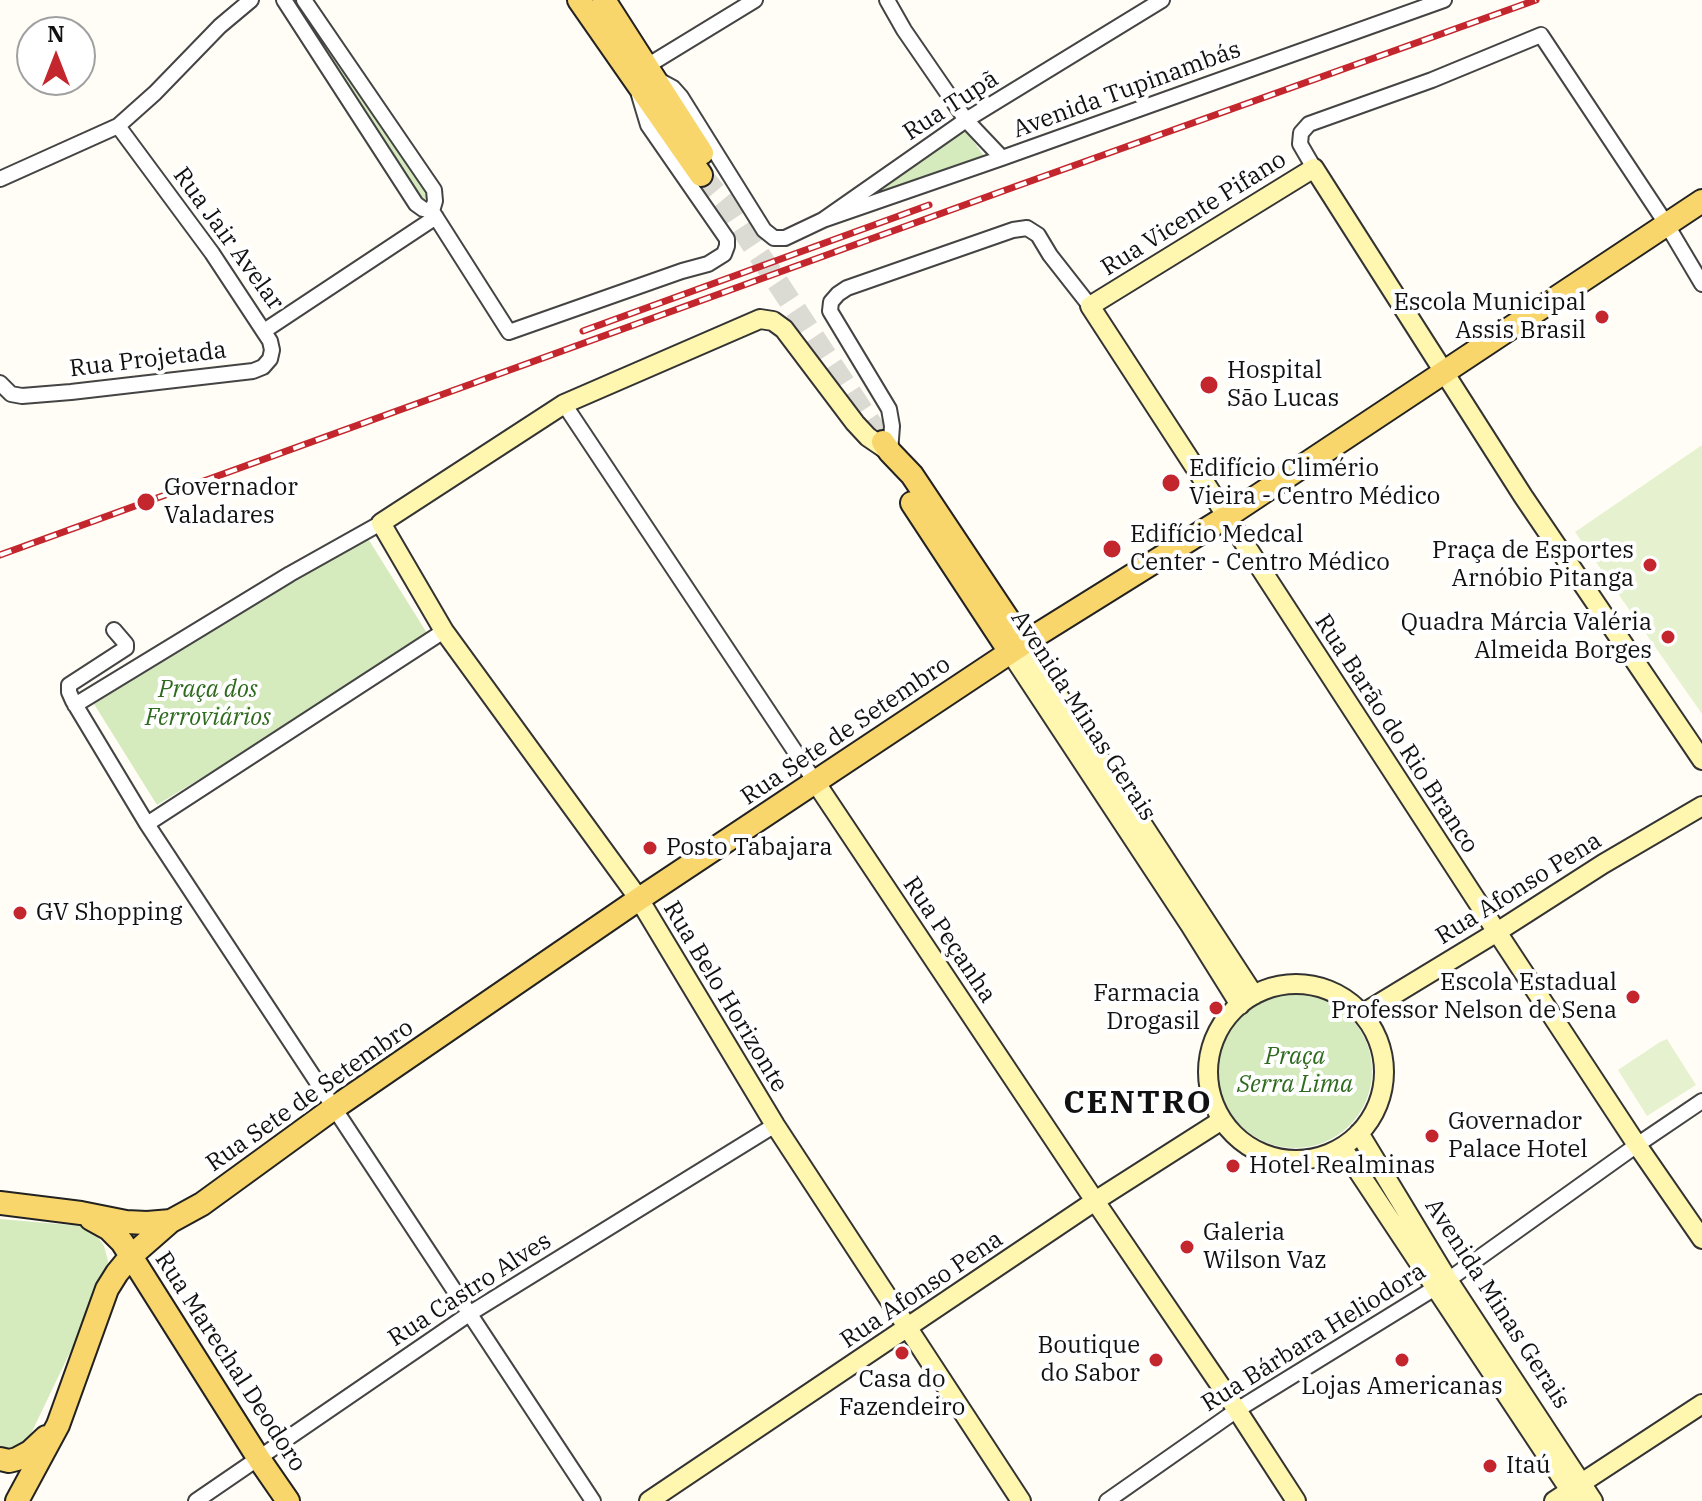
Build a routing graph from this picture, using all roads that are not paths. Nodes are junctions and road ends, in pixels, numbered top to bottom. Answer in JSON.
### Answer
{"nodes":[{"id":1,"x":251,"y":0,"type":"edge"},
{"id":2,"x":284,"y":0,"type":"edge"},
{"id":3,"x":304,"y":0,"type":"edge"},
{"id":4,"x":579,"y":0,"type":"edge"},
{"id":5,"x":604,"y":0,"type":"edge"},
{"id":6,"x":755,"y":0,"type":"edge"},
{"id":7,"x":887,"y":0,"type":"edge"},
{"id":8,"x":1162,"y":0,"type":"edge"},
{"id":9,"x":1444,"y":0,"type":"edge"},
{"id":10,"x":647,"y":77,"type":"junction"},
{"id":11,"x":966,"y":120,"type":"junction"},
{"id":12,"x":118,"y":126,"type":"junction"},
{"id":13,"x":1002,"y":158,"type":"junction"},
{"id":14,"x":1314,"y":168,"type":"junction"},
{"id":15,"x":706,"y":171,"type":"tunnel mouth"},
{"id":16,"x":0,"y":179,"type":"edge"},
{"id":17,"x":1702,"y":201,"type":"edge"},
{"id":18,"x":434,"y":214,"type":"junction"},
{"id":19,"x":823,"y":220,"type":"junction"},
{"id":20,"x":1667,"y":225,"type":"junction"},
{"id":21,"x":1702,"y":284,"type":"edge"},
{"id":22,"x":1090,"y":306,"type":"junction"},
{"id":23,"x":264,"y":331,"type":"junction"},
{"id":24,"x":1443,"y":371,"type":"junction"},
{"id":25,"x":0,"y":383,"type":"edge"},
{"id":26,"x":564,"y":404,"type":"junction"},
{"id":27,"x":887,"y":447,"type":"junction"},
{"id":28,"x":1226,"y":517,"type":"junction"},
{"id":29,"x":381,"y":523,"type":"junction"},
{"id":30,"x":114,"y":630,"type":"dead end"},
{"id":31,"x":444,"y":631,"type":"junction"},
{"id":32,"x":1017,"y":648,"type":"junction"},
{"id":33,"x":75,"y":705,"type":"junction"},
{"id":34,"x":1702,"y":760,"type":"edge"},
{"id":35,"x":816,"y":783,"type":"junction"},
{"id":36,"x":1702,"y":806,"type":"edge"},
{"id":37,"x":147,"y":824,"type":"junction"},
{"id":38,"x":639,"y":899,"type":"junction"},
{"id":39,"x":1497,"y":932,"type":"junction"},
{"id":40,"x":1247,"y":1000,"type":"junction"},
{"id":41,"x":1362,"y":1014,"type":"junction"},
{"id":42,"x":1702,"y":1101,"type":"edge"},
{"id":43,"x":334,"y":1108,"type":"junction"},
{"id":44,"x":1222,"y":1120,"type":"junction"},
{"id":45,"x":775,"y":1125,"type":"junction"},
{"id":46,"x":1359,"y":1133,"type":"junction"},
{"id":47,"x":1637,"y":1145,"type":"junction"},
{"id":48,"x":1342,"y":1147,"type":"junction"},
{"id":49,"x":1095,"y":1201,"type":"junction"},
{"id":50,"x":0,"y":1203,"type":"edge"},
{"id":51,"x":81,"y":1213,"type":"junction"},
{"id":52,"x":171,"y":1221,"type":"junction"},
{"id":53,"x":1702,"y":1239,"type":"edge"},
{"id":54,"x":131,"y":1256,"type":"junction"},
{"id":55,"x":1442,"y":1284,"type":"junction"},
{"id":56,"x":469,"y":1314,"type":"junction"},
{"id":57,"x":908,"y":1328,"type":"junction"},
{"id":58,"x":1702,"y":1404,"type":"edge"},
{"id":59,"x":1237,"y":1410,"type":"junction"},
{"id":60,"x":58,"y":1425,"type":"junction"},
{"id":61,"x":0,"y":1459,"type":"edge"},
{"id":62,"x":259,"y":1459,"type":"junction"},
{"id":63,"x":0,"y":1487,"type":"edge"},
{"id":64,"x":1570,"y":1494,"type":"edge"},
{"id":65,"x":14,"y":1501,"type":"edge"},
{"id":66,"x":196,"y":1501,"type":"edge"},
{"id":67,"x":288,"y":1501,"type":"edge"},
{"id":68,"x":593,"y":1501,"type":"edge"},
{"id":69,"x":649,"y":1501,"type":"edge"},
{"id":70,"x":1021,"y":1501,"type":"edge"},
{"id":71,"x":1107,"y":1501,"type":"edge"},
{"id":72,"x":1296,"y":1501,"type":"edge"},
{"id":73,"x":1593,"y":1501,"type":"edge"}],
"edges":[{"from":1,"to":12,"type":"street"},
{"from":2,"to":18,"type":"street"},
{"from":3,"to":18,"type":"street"},
{"from":4,"to":10,"type":"main road"},
{"from":5,"to":10,"type":"main road"},
{"from":6,"to":10,"type":"street"},
{"from":7,"to":11,"type":"street"},
{"from":8,"to":11,"type":"street","name":"Rua Tupã"},
{"from":9,"to":13,"type":"street","name":"Avenida Tupinambás"},
{"from":10,"to":15,"type":"main road"},
{"from":10,"to":18,"type":"street"},
{"from":10,"to":19,"type":"street","name":"Rua Tupã"},
{"from":11,"to":13,"type":"street"},
{"from":11,"to":19,"type":"street","name":"Rua Tupã"},
{"from":12,"to":16,"type":"street"},
{"from":12,"to":23,"type":"street","name":"Rua Jair Avelar"},
{"from":13,"to":19,"type":"street","name":"Avenida Tupinambás"},
{"from":14,"to":20,"type":"street","name":"Rua Vicente Pifano"},
{"from":14,"to":22,"type":"street","name":"Rua Vicente Pifano"},
{"from":14,"to":24,"type":"street"},
{"from":17,"to":20,"type":"main road","name":"Rua Sete de Setembro"},
{"from":18,"to":23,"type":"street","name":"Rua Jair Avelar"},
{"from":20,"to":21,"type":"street"},
{"from":20,"to":24,"type":"main road","name":"Rua Sete de Setembro"},
{"from":22,"to":27,"type":"street","name":"Rua Barão do Rio Branco"},
{"from":22,"to":28,"type":"street","name":"Rua Barão do Rio Branco"},
{"from":23,"to":25,"type":"street","name":"Rua Projetada"},
{"from":24,"to":28,"type":"main road","name":"Rua Sete de Setembro"},
{"from":24,"to":34,"type":"street"},
{"from":26,"to":27,"type":"street","name":"Avenida Minas Gerais"},
{"from":26,"to":29,"type":"street"},
{"from":26,"to":35,"type":"street","name":"Rua Peçanha"},
{"from":27,"to":32,"type":"main road","name":"Avenida Minas Gerais"},
{"from":28,"to":32,"type":"main road","name":"Rua Sete de Setembro"},
{"from":28,"to":39,"type":"street","name":"Rua Barão do Rio Branco"},
{"from":29,"to":31,"type":"street","name":"Rua Belo Horizonte"},
{"from":29,"to":33,"type":"street"},
{"from":30,"to":33,"type":"street"},
{"from":31,"to":37,"type":"street"},
{"from":31,"to":38,"type":"street","name":"Rua Belo Horizonte"},
{"from":32,"to":35,"type":"main road","name":"Rua Sete de Setembro"},
{"from":32,"to":40,"type":"street","name":"Avenida Minas Gerais"},
{"from":33,"to":37,"type":"street"},
{"from":35,"to":38,"type":"main road","name":"Rua Sete de Setembro"},
{"from":35,"to":49,"type":"street","name":"Rua Peçanha"},
{"from":36,"to":39,"type":"street","name":"Rua Afonso Pena"},
{"from":37,"to":43,"type":"street"},
{"from":38,"to":43,"type":"main road","name":"Rua Sete de Setembro"},
{"from":38,"to":45,"type":"street","name":"Rua Belo Horizonte"},
{"from":39,"to":41,"type":"street","name":"Rua Afonso Pena"},
{"from":39,"to":47,"type":"street","name":"Rua Barão do Rio Branco"},
{"from":40,"to":41,"type":"street"},
{"from":40,"to":44,"type":"street"},
{"from":41,"to":46,"type":"street"},
{"from":42,"to":47,"type":"street","name":"Rua Bárbara Heliodora"},
{"from":43,"to":52,"type":"main road","name":"Rua Sete de Setembro"},
{"from":43,"to":56,"type":"street"},
{"from":44,"to":48,"type":"street"},
{"from":44,"to":49,"type":"street","name":"Rua Afonso Pena"},
{"from":45,"to":56,"type":"street","name":"Rua Castro Alves"},
{"from":45,"to":57,"type":"street","name":"Rua Belo Horizonte"},
{"from":46,"to":48,"type":"street"},
{"from":46,"to":55,"type":"street","name":"Avenida Minas Gerais"},
{"from":47,"to":53,"type":"street","name":"Rua Barão do Rio Branco"},
{"from":47,"to":55,"type":"street","name":"Rua Bárbara Heliodora"},
{"from":48,"to":55,"type":"street","name":"Avenida Minas Gerais"},
{"from":49,"to":57,"type":"street","name":"Rua Afonso Pena"},
{"from":49,"to":59,"type":"street","name":"Rua Peçanha"},
{"from":50,"to":51,"type":"main road","name":"Rua Sete de Setembro"},
{"from":51,"to":52,"type":"main road","name":"Rua Sete de Setembro"},
{"from":51,"to":54,"type":"main road"},
{"from":52,"to":54,"type":"main road","name":"Rua Marechal Deodoro"},
{"from":54,"to":60,"type":"main road"},
{"from":54,"to":62,"type":"main road","name":"Rua Marechal Deodoro"},
{"from":55,"to":59,"type":"street","name":"Rua Bárbara Heliodora"},
{"from":55,"to":64,"type":"street","name":"Avenida Minas Gerais"},
{"from":56,"to":62,"type":"street","name":"Rua Castro Alves"},
{"from":56,"to":68,"type":"street"},
{"from":57,"to":69,"type":"street","name":"Rua Afonso Pena"},
{"from":57,"to":70,"type":"street","name":"Rua Belo Horizonte"},
{"from":58,"to":64,"type":"street"},
{"from":59,"to":71,"type":"street","name":"Rua Bárbara Heliodora"},
{"from":59,"to":72,"type":"street","name":"Rua Peçanha"},
{"from":60,"to":61,"type":"main road"},
{"from":60,"to":65,"type":"main road"},
{"from":62,"to":66,"type":"street","name":"Rua Castro Alves"},
{"from":62,"to":67,"type":"main road","name":"Rua Marechal Deodoro"},
{"from":63,"to":65,"type":"main road"},
{"from":64,"to":73,"type":"street","name":"Avenida Minas Gerais"}]}
